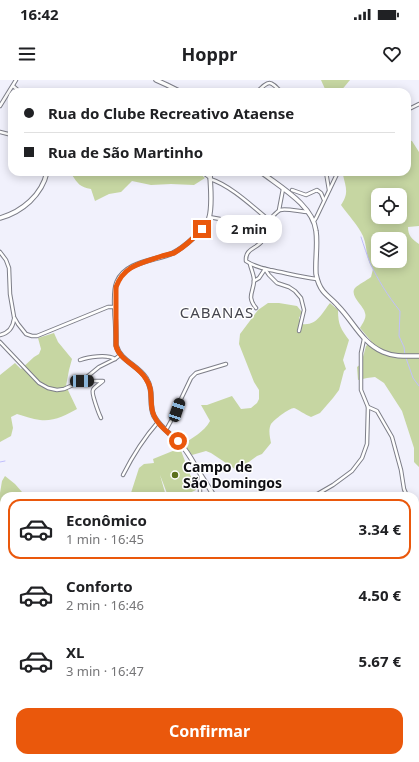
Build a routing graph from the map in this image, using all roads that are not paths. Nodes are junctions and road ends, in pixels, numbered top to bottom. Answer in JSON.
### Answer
{"nodes":[{"id":1,"x":16,"y":80,"type":"edge"},
{"id":2,"x":156,"y":80,"type":"edge"},
{"id":3,"x":13,"y":86,"type":"joint"},
{"id":4,"x":15,"y":88,"type":"edge"},
{"id":5,"x":173,"y":88,"type":"edge"},
{"id":6,"x":262,"y":88,"type":"edge"},
{"id":7,"x":277,"y":88,"type":"edge"},
{"id":8,"x":8,"y":94,"type":"edge"},
{"id":9,"x":0,"y":106,"type":"edge"},
{"id":10,"x":46,"y":176,"type":"edge"},
{"id":11,"x":208,"y":176,"type":"edge"},
{"id":12,"x":266,"y":176,"type":"edge"},
{"id":13,"x":327,"y":176,"type":"edge"},
{"id":14,"x":336,"y":176,"type":"edge"},
{"id":15,"x":210,"y":178,"type":"junction"},
{"id":16,"x":283,"y":189,"type":"junction"},
{"id":17,"x":292,"y":190,"type":"dead end"},
{"id":18,"x":329,"y":190,"type":"junction"},
{"id":19,"x":324,"y":200,"type":"junction"},
{"id":20,"x":279,"y":210,"type":"junction"},
{"id":21,"x":309,"y":212,"type":"junction"},
{"id":22,"x":209,"y":217,"type":"junction"},
{"id":23,"x":0,"y":218,"type":"edge"},
{"id":24,"x":269,"y":220,"type":"junction"},
{"id":25,"x":314,"y":221,"type":"junction"},
{"id":26,"x":262,"y":241,"type":"junction"},
{"id":27,"x":0,"y":252,"type":"edge"},
{"id":28,"x":250,"y":264,"type":"junction"},
{"id":29,"x":265,"y":269,"type":"junction"},
{"id":30,"x":317,"y":279,"type":"junction"},
{"id":31,"x":254,"y":281,"type":"junction"},
{"id":32,"x":115,"y":307,"type":"junction"},
{"id":33,"x":256,"y":308,"type":"dead end"},
{"id":34,"x":14,"y":318,"type":"junction"},
{"id":35,"x":299,"y":331,"type":"dead end"},
{"id":36,"x":0,"y":335,"type":"edge"},
{"id":37,"x":364,"y":339,"type":"junction"},
{"id":38,"x":0,"y":342,"type":"edge"},
{"id":39,"x":120,"y":355,"type":"junction"},
{"id":40,"x":419,"y":356,"type":"edge"},
{"id":41,"x":115,"y":359,"type":"junction"},
{"id":42,"x":80,"y":360,"type":"dead end"},
{"id":43,"x":226,"y":364,"type":"dead end"},
{"id":44,"x":82,"y":381,"type":"junction"},
{"id":45,"x":368,"y":407,"type":"junction"},
{"id":46,"x":101,"y":418,"type":"dead end"},
{"id":47,"x":158,"y":422,"type":"junction"},
{"id":48,"x":166,"y":430,"type":"junction"},
{"id":49,"x":123,"y":475,"type":"dead end"},
{"id":50,"x":201,"y":475,"type":"junction"},
{"id":51,"x":200,"y":492,"type":"edge"},
{"id":52,"x":212,"y":492,"type":"edge"},
{"id":53,"x":321,"y":492,"type":"edge"},
{"id":54,"x":405,"y":492,"type":"edge"},
{"id":55,"x":182,"y":762,"type":"edge"},
{"id":56,"x":187,"y":762,"type":"edge"}],
"edges":[{"from":1,"to":3,"type":"street"},
{"from":2,"to":5,"type":"street"},
{"from":3,"to":4,"type":"street"},
{"from":6,"to":7,"type":"street"},
{"from":8,"to":9,"type":"street"},
{"from":10,"to":23,"type":"street"},
{"from":11,"to":15,"type":"street"},
{"from":12,"to":16,"type":"street"},
{"from":13,"to":18,"type":"street"},
{"from":14,"to":18,"type":"street"},
{"from":15,"to":22,"type":"street"},
{"from":15,"to":24,"type":"street"},
{"from":16,"to":20,"type":"street"},
{"from":16,"to":21,"type":"street"},
{"from":17,"to":19,"type":"street"},
{"from":18,"to":19,"type":"street"},
{"from":19,"to":25,"type":"street"},
{"from":20,"to":21,"type":"street"},
{"from":20,"to":24,"type":"street"},
{"from":21,"to":25,"type":"street"},
{"from":22,"to":26,"type":"street"},
{"from":22,"to":32,"type":"street"},
{"from":24,"to":26,"type":"street"},
{"from":25,"to":30,"type":"street"},
{"from":26,"to":28,"type":"street"},
{"from":27,"to":34,"type":"street"},
{"from":28,"to":29,"type":"street"},
{"from":28,"to":31,"type":"street"},
{"from":29,"to":30,"type":"street"},
{"from":29,"to":31,"type":"street"},
{"from":29,"to":35,"type":"street"},
{"from":30,"to":37,"type":"street"},
{"from":31,"to":33,"type":"street"},
{"from":32,"to":34,"type":"street"},
{"from":32,"to":39,"type":"street"},
{"from":34,"to":36,"type":"street"},
{"from":37,"to":40,"type":"street"},
{"from":37,"to":45,"type":"street"},
{"from":38,"to":44,"type":"street"},
{"from":39,"to":41,"type":"street"},
{"from":39,"to":47,"type":"street"},
{"from":41,"to":42,"type":"street"},
{"from":41,"to":44,"type":"street"},
{"from":43,"to":48,"type":"street"},
{"from":44,"to":46,"type":"street"},
{"from":45,"to":53,"type":"street"},
{"from":45,"to":54,"type":"street"},
{"from":47,"to":48,"type":"street"},
{"from":47,"to":49,"type":"street"},
{"from":48,"to":50,"type":"street"},
{"from":50,"to":51,"type":"street"},
{"from":50,"to":52,"type":"street"},
{"from":55,"to":56,"type":"main road"}]}
